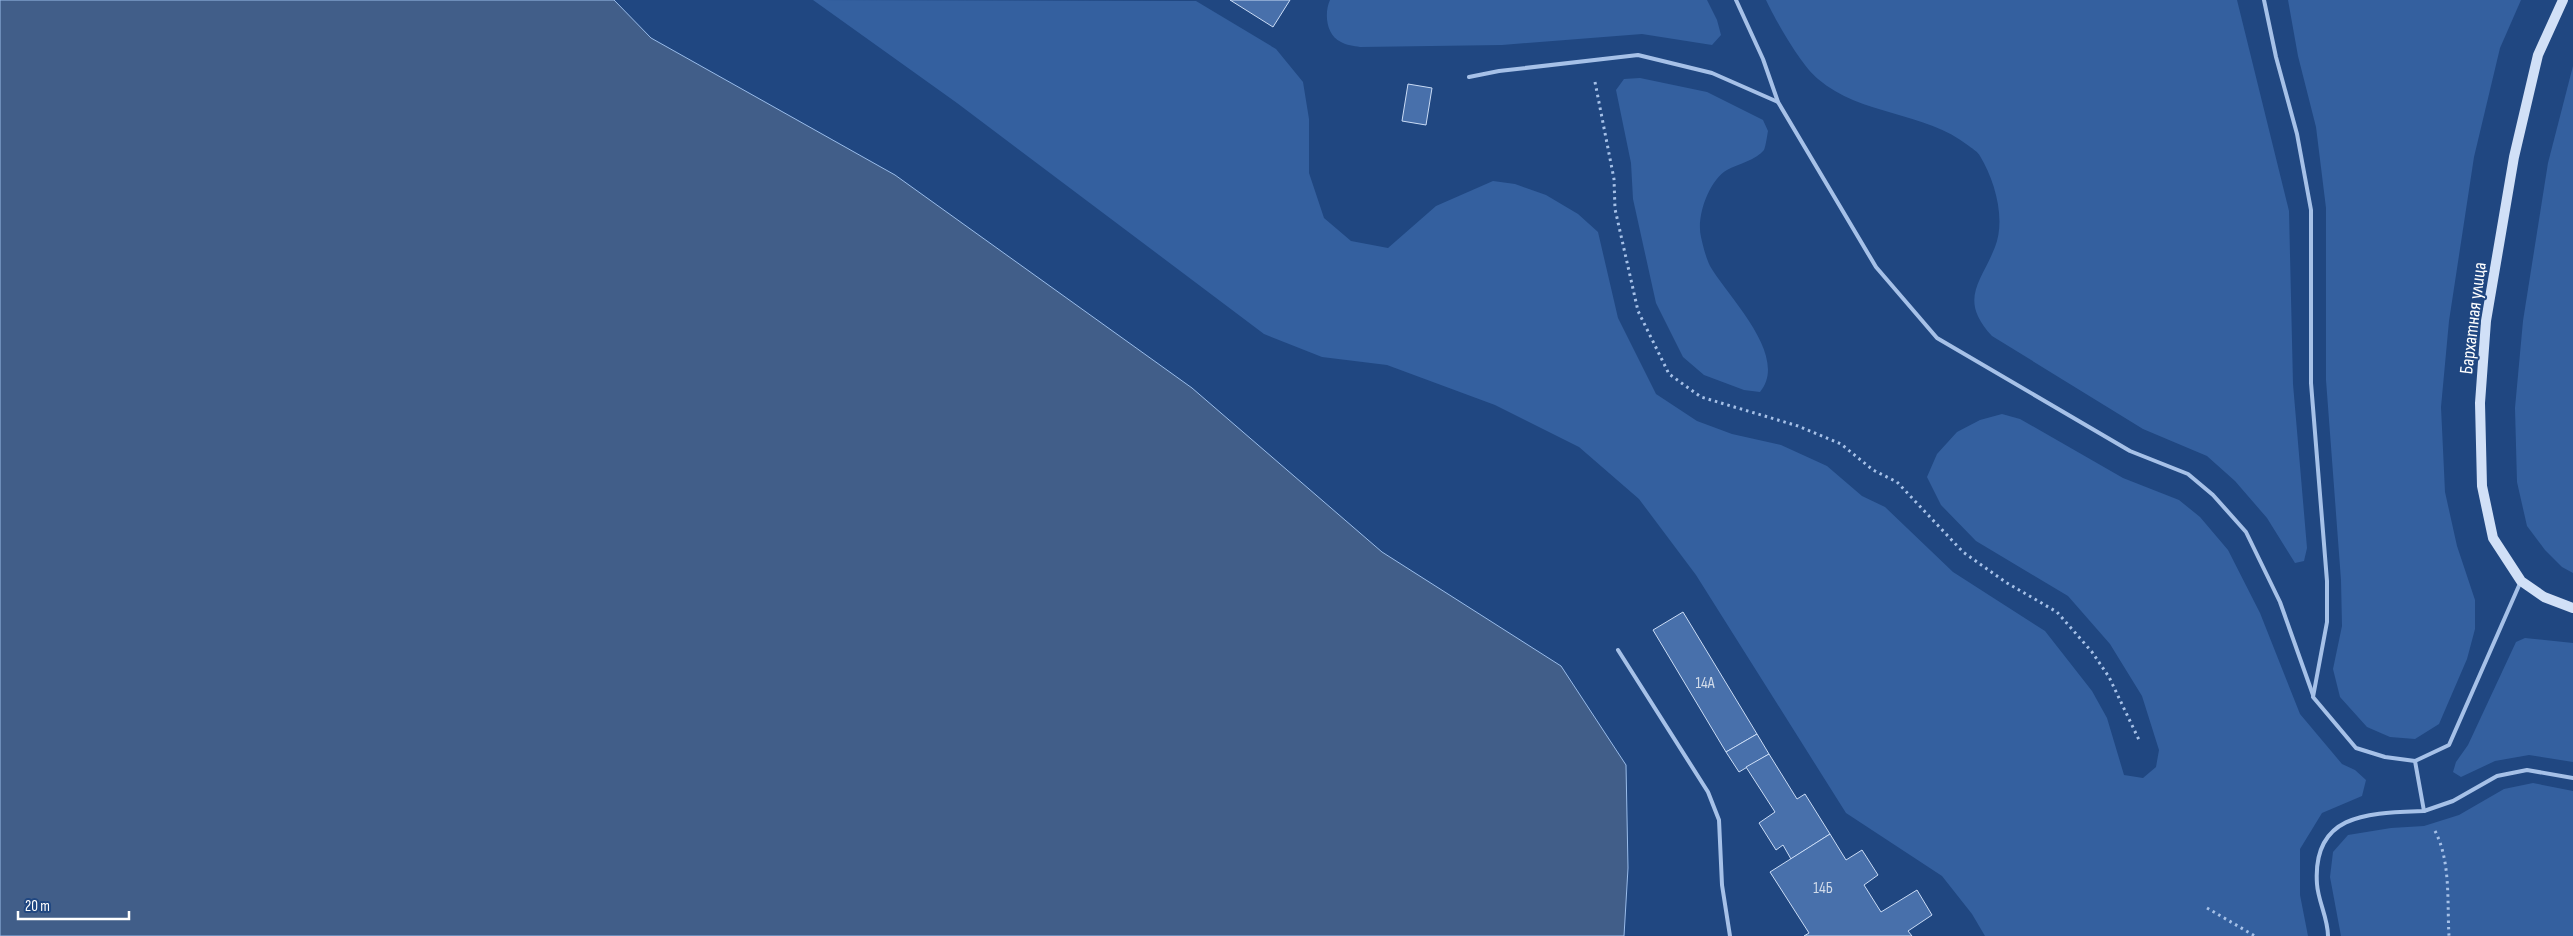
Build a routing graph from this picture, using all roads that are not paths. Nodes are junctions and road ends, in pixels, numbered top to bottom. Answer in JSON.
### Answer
{"nodes":[{"id":1,"x":1736,"y":0,"type":"edge"},
{"id":2,"x":2264,"y":0,"type":"edge"},
{"id":3,"x":2563,"y":0,"type":"edge"},
{"id":4,"x":1469,"y":77,"type":"dead end"},
{"id":5,"x":1778,"y":102,"type":"junction"},
{"id":6,"x":2520,"y":582,"type":"junction"},
{"id":7,"x":2573,"y":608,"type":"edge"},
{"id":8,"x":1618,"y":650,"type":"dead end"},
{"id":9,"x":2314,"y":697,"type":"junction"},
{"id":10,"x":2415,"y":762,"type":"junction"},
{"id":11,"x":2573,"y":778,"type":"edge"},
{"id":12,"x":2424,"y":811,"type":"junction"},
{"id":13,"x":1730,"y":936,"type":"edge"},
{"id":14,"x":2328,"y":936,"type":"edge"}],
"edges":[{"from":1,"to":5,"type":"lane"},
{"from":2,"to":9,"type":"lane"},
{"from":3,"to":6,"type":"main road","name":"Бархатная улица"},
{"from":4,"to":5,"type":"lane"},
{"from":5,"to":9,"type":"lane"},
{"from":6,"to":7,"type":"main road","name":"Бархатная улица"},
{"from":6,"to":10,"type":"lane"},
{"from":8,"to":13,"type":"lane"},
{"from":9,"to":10,"type":"lane"},
{"from":10,"to":12,"type":"lane"},
{"from":11,"to":12,"type":"lane"},
{"from":12,"to":14,"type":"lane"}]}
